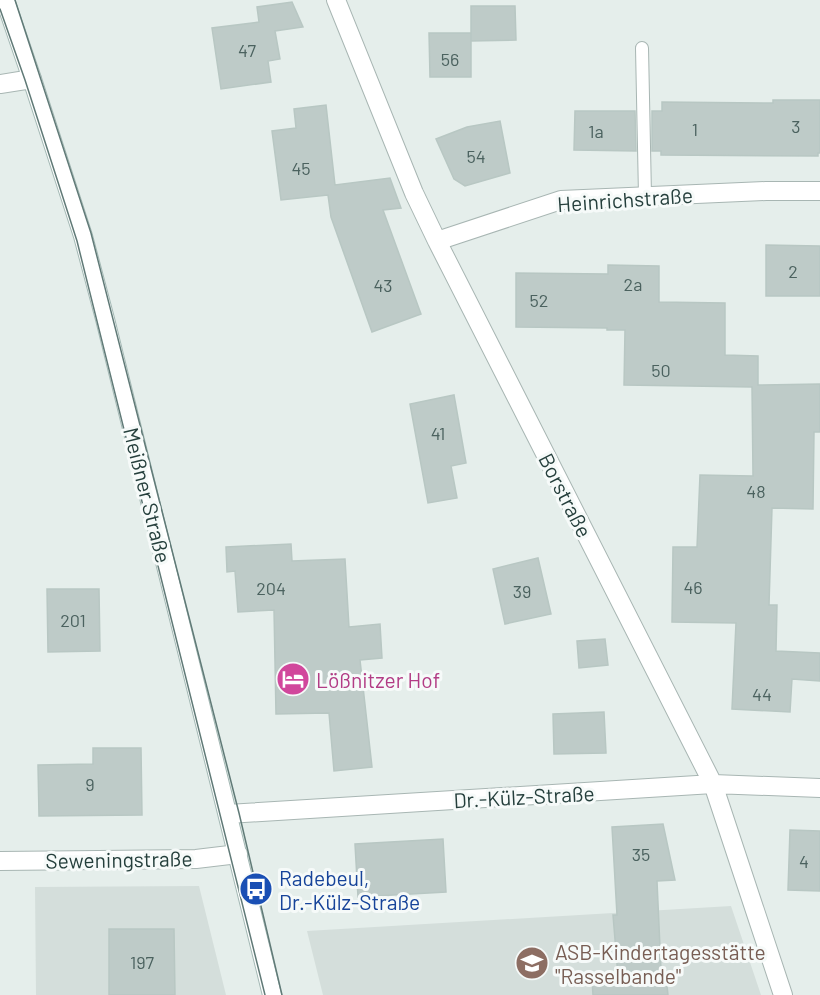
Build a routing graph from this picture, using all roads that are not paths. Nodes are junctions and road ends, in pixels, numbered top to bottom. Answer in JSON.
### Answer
{"nodes":[{"id":1,"x":5,"y":0,"type":"edge"},
{"id":2,"x":336,"y":0,"type":"edge"},
{"id":3,"x":642,"y":48,"type":"dead end"},
{"id":4,"x":32,"y":79,"type":"junction"},
{"id":5,"x":0,"y":84,"type":"edge"},
{"id":6,"x":820,"y":191,"type":"edge"},
{"id":7,"x":645,"y":196,"type":"junction"},
{"id":8,"x":437,"y":241,"type":"junction"},
{"id":9,"x":713,"y":784,"type":"junction"},
{"id":10,"x":820,"y":788,"type":"edge"},
{"id":11,"x":228,"y":814,"type":"junction"},
{"id":12,"x":238,"y":854,"type":"junction"},
{"id":13,"x":0,"y":861,"type":"edge"},
{"id":14,"x":272,"y":995,"type":"edge"},
{"id":15,"x":783,"y":995,"type":"edge"}],
"edges":[{"from":1,"to":4,"type":"street","name":"Meißner Straße"},
{"from":2,"to":8,"type":"street","name":"Borstraße"},
{"from":3,"to":7,"type":"lane"},
{"from":4,"to":5,"type":"street"},
{"from":4,"to":11,"type":"street","name":"Meißner Straße"},
{"from":6,"to":7,"type":"street","name":"Heinrichstraße"},
{"from":7,"to":8,"type":"street","name":"Heinrichstraße"},
{"from":8,"to":9,"type":"street","name":"Borstraße"},
{"from":9,"to":10,"type":"street","name":"Dr.-Külz-Straße"},
{"from":9,"to":11,"type":"street","name":"Dr.-Külz-Straße"},
{"from":9,"to":15,"type":"street","name":"Borstraße"},
{"from":11,"to":12,"type":"street","name":"Meißner Straße"},
{"from":12,"to":13,"type":"street","name":"Seweningstraße"},
{"from":12,"to":14,"type":"street","name":"Meißner Straße"}]}
